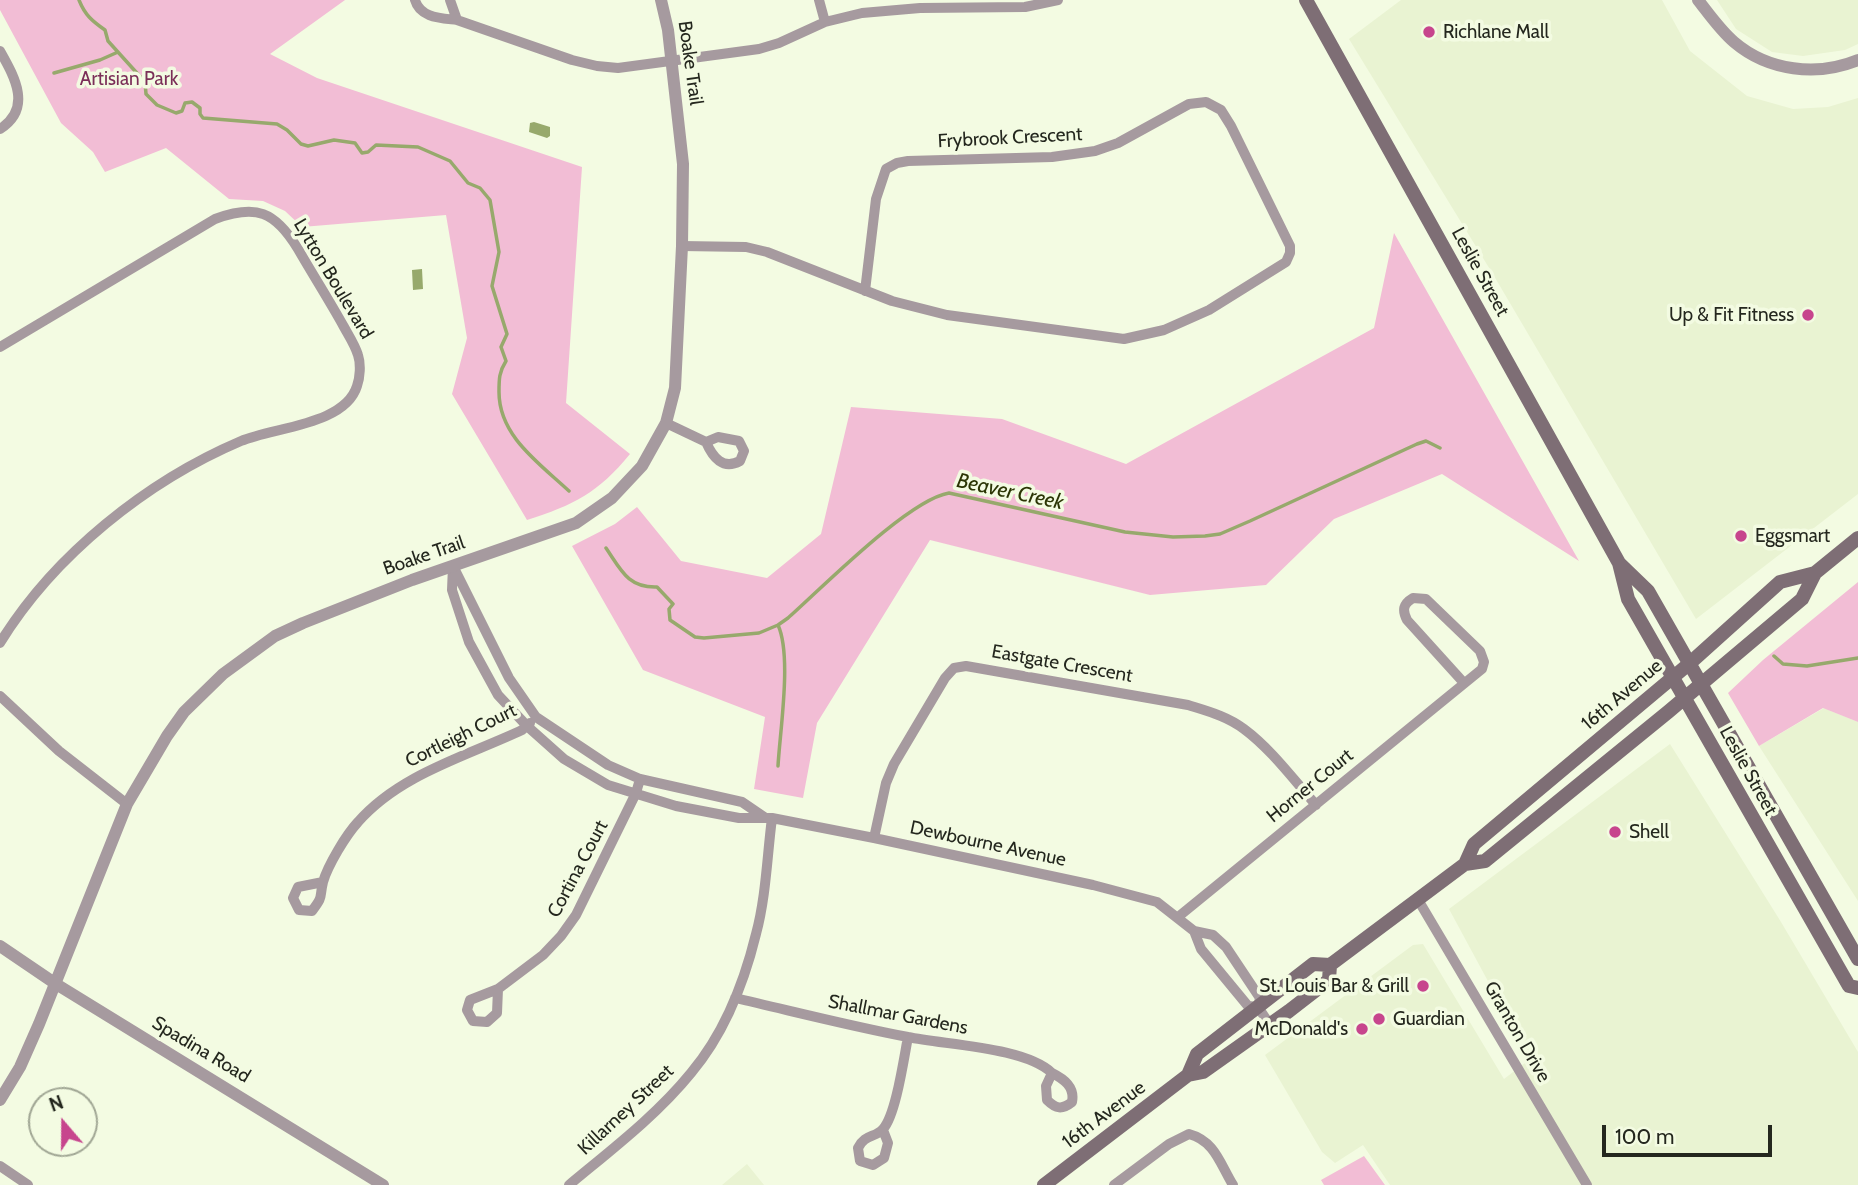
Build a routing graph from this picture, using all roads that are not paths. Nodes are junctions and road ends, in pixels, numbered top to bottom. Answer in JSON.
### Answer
{"nodes":[{"id":1,"x":415,"y":0,"type":"edge"},
{"id":2,"x":450,"y":0,"type":"edge"},
{"id":3,"x":661,"y":0,"type":"edge"},
{"id":4,"x":819,"y":0,"type":"edge"},
{"id":5,"x":1058,"y":0,"type":"edge"},
{"id":6,"x":1306,"y":0,"type":"edge"},
{"id":7,"x":1698,"y":0,"type":"edge"},
{"id":8,"x":995,"y":3,"type":"edge"},
{"id":9,"x":457,"y":20,"type":"junction"},
{"id":10,"x":825,"y":22,"type":"junction"},
{"id":11,"x":0,"y":51,"type":"edge"},
{"id":12,"x":1858,"y":60,"type":"edge"},
{"id":13,"x":671,"y":61,"type":"junction"},
{"id":14,"x":0,"y":129,"type":"edge"},
{"id":15,"x":682,"y":246,"type":"junction"},
{"id":16,"x":865,"y":291,"type":"junction"},
{"id":17,"x":0,"y":347,"type":"edge"},
{"id":18,"x":666,"y":423,"type":"junction"},
{"id":19,"x":706,"y":442,"type":"dead end"},
{"id":20,"x":1858,"y":538,"type":"edge"},
{"id":21,"x":1619,"y":563,"type":"junction"},
{"id":22,"x":453,"y":566,"type":"junction"},
{"id":23,"x":1815,"y":573,"type":"junction"},
{"id":24,"x":0,"y":643,"type":"edge"},
{"id":25,"x":1690,"y":663,"type":"junction"},
{"id":26,"x":1673,"y":677,"type":"junction"},
{"id":27,"x":1464,"y":683,"type":"junction"},
{"id":28,"x":1702,"y":684,"type":"junction"},
{"id":29,"x":0,"y":696,"type":"edge"},
{"id":30,"x":1685,"y":698,"type":"junction"},
{"id":31,"x":536,"y":717,"type":"junction"},
{"id":32,"x":527,"y":726,"type":"junction"},
{"id":33,"x":640,"y":779,"type":"junction"},
{"id":34,"x":636,"y":793,"type":"junction"},
{"id":35,"x":127,"y":804,"type":"junction"},
{"id":36,"x":1315,"y":805,"type":"junction"},
{"id":37,"x":768,"y":818,"type":"junction"},
{"id":38,"x":874,"y":838,"type":"junction"},
{"id":39,"x":1465,"y":864,"type":"junction"},
{"id":40,"x":323,"y":882,"type":"dead end"},
{"id":41,"x":1417,"y":898,"type":"junction"},
{"id":42,"x":1178,"y":917,"type":"junction"},
{"id":43,"x":1194,"y":931,"type":"junction"},
{"id":44,"x":0,"y":946,"type":"edge"},
{"id":45,"x":1858,"y":959,"type":"edge"},
{"id":46,"x":1330,"y":965,"type":"junction"},
{"id":47,"x":56,"y":984,"type":"junction"},
{"id":48,"x":1858,"y":988,"type":"edge"},
{"id":49,"x":498,"y":989,"type":"dead end"},
{"id":50,"x":735,"y":998,"type":"junction"},
{"id":51,"x":1258,"y":1007,"type":"junction"},
{"id":52,"x":1270,"y":1025,"type":"junction"},
{"id":53,"x":908,"y":1037,"type":"junction"},
{"id":54,"x":1052,"y":1073,"type":"dead end"},
{"id":55,"x":1188,"y":1075,"type":"junction"},
{"id":56,"x":0,"y":1100,"type":"edge"},
{"id":57,"x":883,"y":1130,"type":"dead end"},
{"id":58,"x":0,"y":1166,"type":"edge"},
{"id":59,"x":375,"y":1183,"type":"edge"},
{"id":60,"x":28,"y":1185,"type":"edge"},
{"id":61,"x":569,"y":1185,"type":"edge"},
{"id":62,"x":1044,"y":1185,"type":"edge"},
{"id":63,"x":1114,"y":1185,"type":"edge"},
{"id":64,"x":1233,"y":1185,"type":"edge"},
{"id":65,"x":1587,"y":1185,"type":"edge"}],
"edges":[{"from":1,"to":9,"type":"street"},
{"from":2,"to":9,"type":"street"},
{"from":3,"to":13,"type":"street","name":"Boake Trail"},
{"from":4,"to":10,"type":"street"},
{"from":5,"to":8,"type":"street"},
{"from":6,"to":21,"type":"main road","name":"Leslie Street"},
{"from":7,"to":12,"type":"street"},
{"from":8,"to":10,"type":"street"},
{"from":9,"to":13,"type":"street"},
{"from":10,"to":13,"type":"street"},
{"from":11,"to":14,"type":"street"},
{"from":13,"to":15,"type":"street","name":"Boake Trail"},
{"from":15,"to":16,"type":"street","name":"Frybrook Crescent"},
{"from":15,"to":18,"type":"street","name":"Boake Trail"},
{"from":16,"to":16,"type":"street","name":"Frybrook Crescent"},
{"from":17,"to":24,"type":"street","name":"Lytton Boulevard"},
{"from":18,"to":19,"type":"street"},
{"from":18,"to":22,"type":"street","name":"Boake Trail"},
{"from":20,"to":23,"type":"main road","name":"16th Avenue"},
{"from":21,"to":25,"type":"main road","name":"Leslie Street"},
{"from":21,"to":26,"type":"main road","name":"Leslie Street"},
{"from":22,"to":31,"type":"street","name":"Dewbourne Avenue"},
{"from":22,"to":32,"type":"street","name":"Dewbourne Avenue"},
{"from":22,"to":35,"type":"street","name":"Boake Trail"},
{"from":23,"to":25,"type":"main road","name":"16th Avenue"},
{"from":23,"to":28,"type":"main road","name":"16th Avenue"},
{"from":25,"to":26,"type":"main road","name":"16th Avenue"},
{"from":25,"to":28,"type":"main road","name":"Leslie Street"},
{"from":26,"to":30,"type":"main road","name":"Leslie Street"},
{"from":26,"to":39,"type":"main road","name":"16th Avenue"},
{"from":27,"to":27,"type":"street","name":"Horner Court"},
{"from":27,"to":36,"type":"street","name":"Horner Court"},
{"from":28,"to":30,"type":"main road","name":"16th Avenue"},
{"from":28,"to":45,"type":"main road","name":"Leslie Street"},
{"from":29,"to":35,"type":"street"},
{"from":30,"to":39,"type":"main road","name":"16th Avenue"},
{"from":30,"to":48,"type":"main road","name":"Leslie Street"},
{"from":31,"to":32,"type":"street","name":"Cortleigh Court"},
{"from":31,"to":33,"type":"street","name":"Dewbourne Avenue"},
{"from":32,"to":34,"type":"street","name":"Dewbourne Avenue"},
{"from":32,"to":40,"type":"street","name":"Cortleigh Court"},
{"from":33,"to":34,"type":"street","name":"Cortina Court"},
{"from":33,"to":37,"type":"street","name":"Dewbourne Avenue"},
{"from":34,"to":37,"type":"street","name":"Dewbourne Avenue"},
{"from":34,"to":49,"type":"street","name":"Cortina Court"},
{"from":35,"to":47,"type":"street","name":"Boake Trail"},
{"from":36,"to":38,"type":"street","name":"Eastgate Crescent"},
{"from":36,"to":42,"type":"street","name":"Horner Court"},
{"from":37,"to":38,"type":"street","name":"Dewbourne Avenue"},
{"from":37,"to":50,"type":"street","name":"Killarney Street"},
{"from":38,"to":42,"type":"street","name":"Dewbourne Avenue"},
{"from":39,"to":41,"type":"main road","name":"16th Avenue"},
{"from":41,"to":46,"type":"main road","name":"16th Avenue"},
{"from":41,"to":65,"type":"street","name":"Granton Drive"},
{"from":42,"to":43,"type":"street","name":"Dewbourne Avenue"},
{"from":43,"to":51,"type":"street","name":"Dewbourne Avenue"},
{"from":43,"to":51,"type":"street","name":"Dewbourne Avenue"},
{"from":44,"to":47,"type":"street","name":"Spadina Road"},
{"from":46,"to":51,"type":"main road","name":"16th Avenue"},
{"from":46,"to":52,"type":"main road","name":"16th Avenue"},
{"from":47,"to":56,"type":"street","name":"Boake Trail"},
{"from":47,"to":59,"type":"street","name":"Spadina Road"},
{"from":50,"to":53,"type":"street","name":"Shallmar Gardens"},
{"from":50,"to":61,"type":"street","name":"Killarney Street"},
{"from":51,"to":52,"type":"street","name":"Dewbourne Avenue"},
{"from":51,"to":55,"type":"main road","name":"16th Avenue"},
{"from":52,"to":55,"type":"main road","name":"16th Avenue"},
{"from":53,"to":54,"type":"street","name":"Shallmar Gardens"},
{"from":53,"to":57,"type":"street"},
{"from":55,"to":62,"type":"main road","name":"16th Avenue"},
{"from":58,"to":60,"type":"street"},
{"from":63,"to":64,"type":"street"}]}
